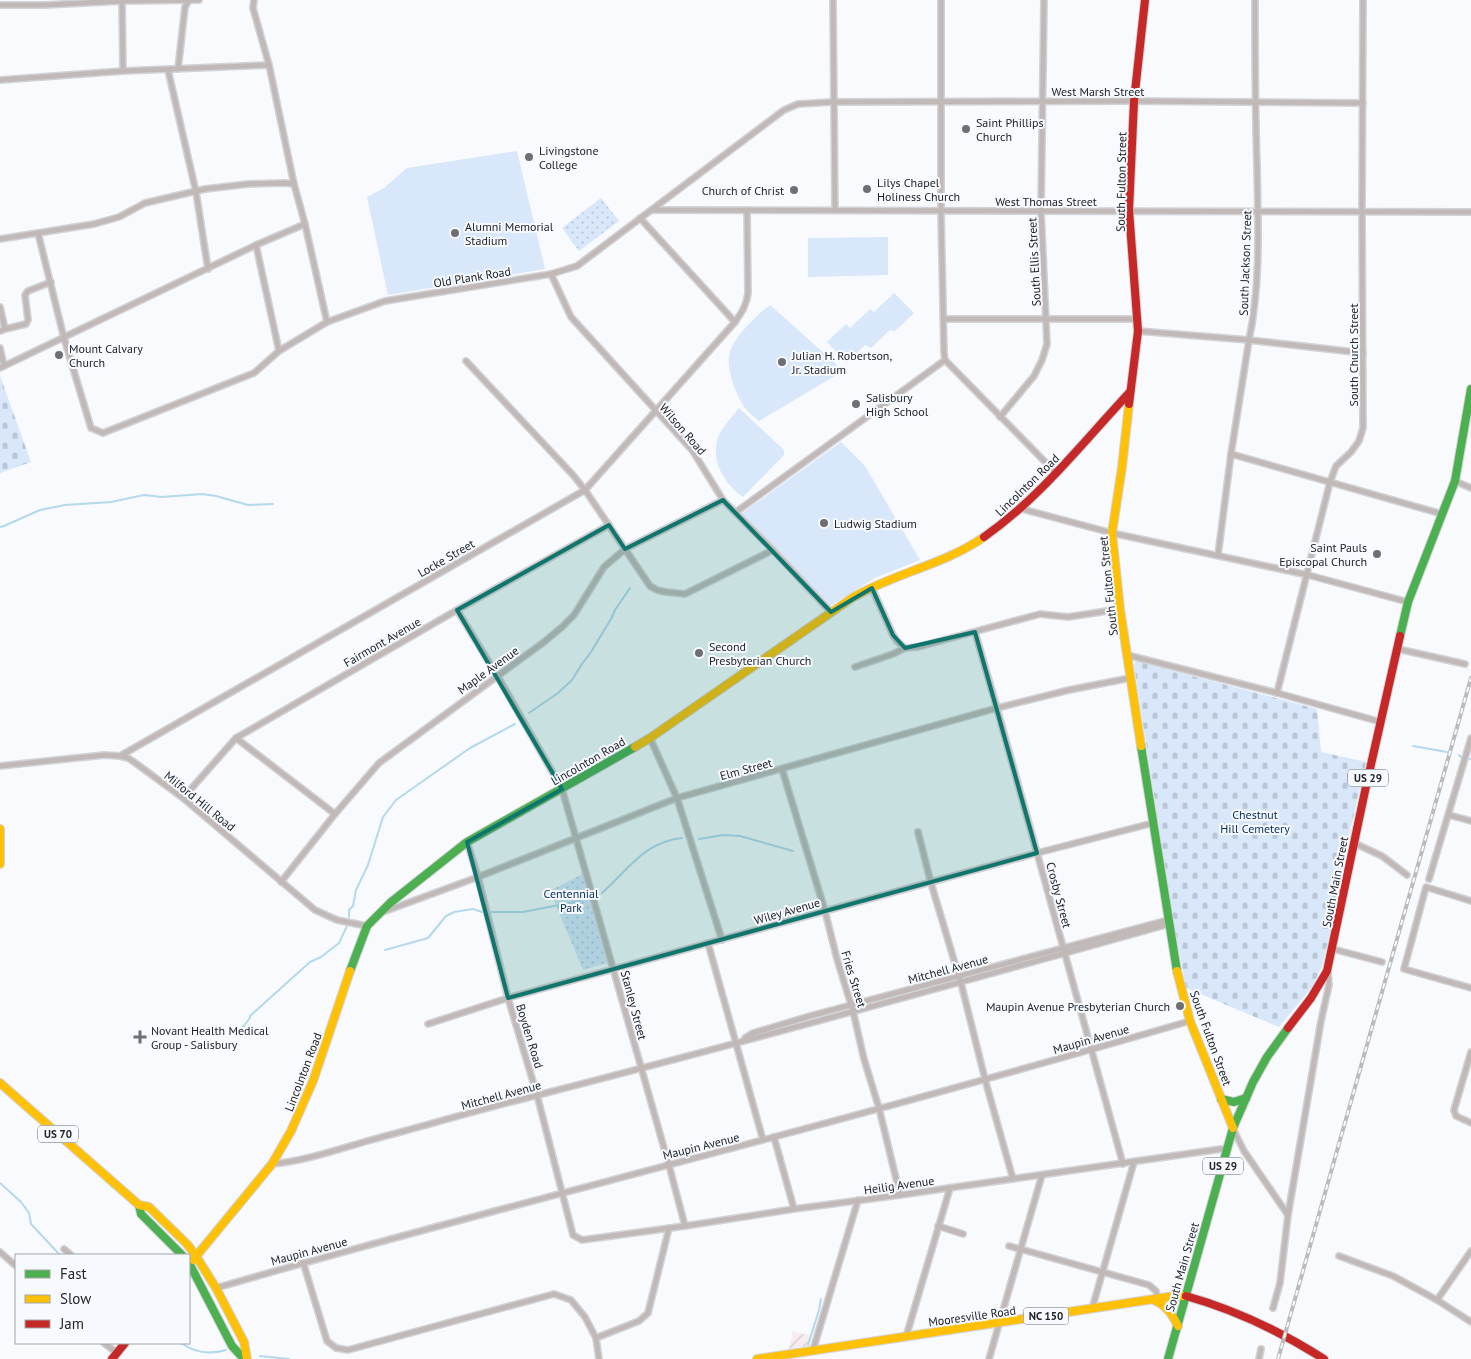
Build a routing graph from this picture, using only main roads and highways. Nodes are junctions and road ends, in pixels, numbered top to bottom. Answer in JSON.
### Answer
{"nodes":[{"id":1,"x":1145,"y":0,"type":"edge"},
{"id":2,"x":1471,"y":389,"type":"edge"},
{"id":3,"x":1130,"y":392,"type":"junction"},
{"id":4,"x":0,"y":829,"type":"edge"},
{"id":5,"x":0,"y":864,"type":"edge"},
{"id":6,"x":0,"y":1083,"type":"edge"},
{"id":7,"x":1246,"y":1098,"type":"junction"},
{"id":8,"x":1221,"y":1099,"type":"junction"},
{"id":9,"x":1233,"y":1128,"type":"junction"},
{"id":10,"x":139,"y":1204,"type":"junction"},
{"id":11,"x":181,"y":1254,"type":"edge"},
{"id":12,"x":196,"y":1256,"type":"junction"},
{"id":13,"x":190,"y":1263,"type":"edge"},
{"id":14,"x":190,"y":1266,"type":"edge"},
{"id":15,"x":1186,"y":1296,"type":"junction"},
{"id":16,"x":1156,"y":1300,"type":"junction"},
{"id":17,"x":1178,"y":1326,"type":"junction"},
{"id":18,"x":124,"y":1344,"type":"edge"},
{"id":19,"x":114,"y":1356,"type":"edge"},
{"id":20,"x":245,"y":1359,"type":"edge"},
{"id":21,"x":758,"y":1359,"type":"edge"},
{"id":22,"x":1168,"y":1359,"type":"edge"},
{"id":23,"x":1324,"y":1359,"type":"edge"}],
"edges":[{"from":1,"to":3,"type":"main road","name":"South Fulton Street"},
{"from":2,"to":7,"type":"main road","name":"South Main Street","number":"US 29"},
{"from":3,"to":8,"type":"main road","name":"South Fulton Street"},
{"from":3,"to":12,"type":"main road","name":"Lincolnton Road"},
{"from":4,"to":5,"type":"main road"},
{"from":6,"to":10,"type":"main road","number":"US 70"},
{"from":7,"to":8,"type":"main road"},
{"from":7,"to":9,"type":"main road","name":"South Main Street","number":"US 29"},
{"from":8,"to":9,"type":"main road","name":"South Fulton Street"},
{"from":9,"to":15,"type":"main road","name":"South Main Street","number":"US 29"},
{"from":10,"to":11,"type":"main road","number":"US 70"},
{"from":10,"to":12,"type":"main road","number":"US 70"},
{"from":12,"to":13,"type":"main road","name":"Lincolnton Road"},
{"from":12,"to":20,"type":"main road","number":"US 70"},
{"from":14,"to":20,"type":"main road","number":"US 70"},
{"from":15,"to":16,"type":"main road","name":"Mooresville Road","number":"NC 150"},
{"from":15,"to":17,"type":"main road","name":"South Main Street","number":"US 29"},
{"from":15,"to":23,"type":"main road","name":"Mooresville Road"},
{"from":16,"to":17,"type":"main road"},
{"from":16,"to":21,"type":"main road","name":"Mooresville Road","number":"NC 150"},
{"from":17,"to":22,"type":"main road","name":"South Main Street","number":"US 29"},
{"from":18,"to":19,"type":"main road"}]}
